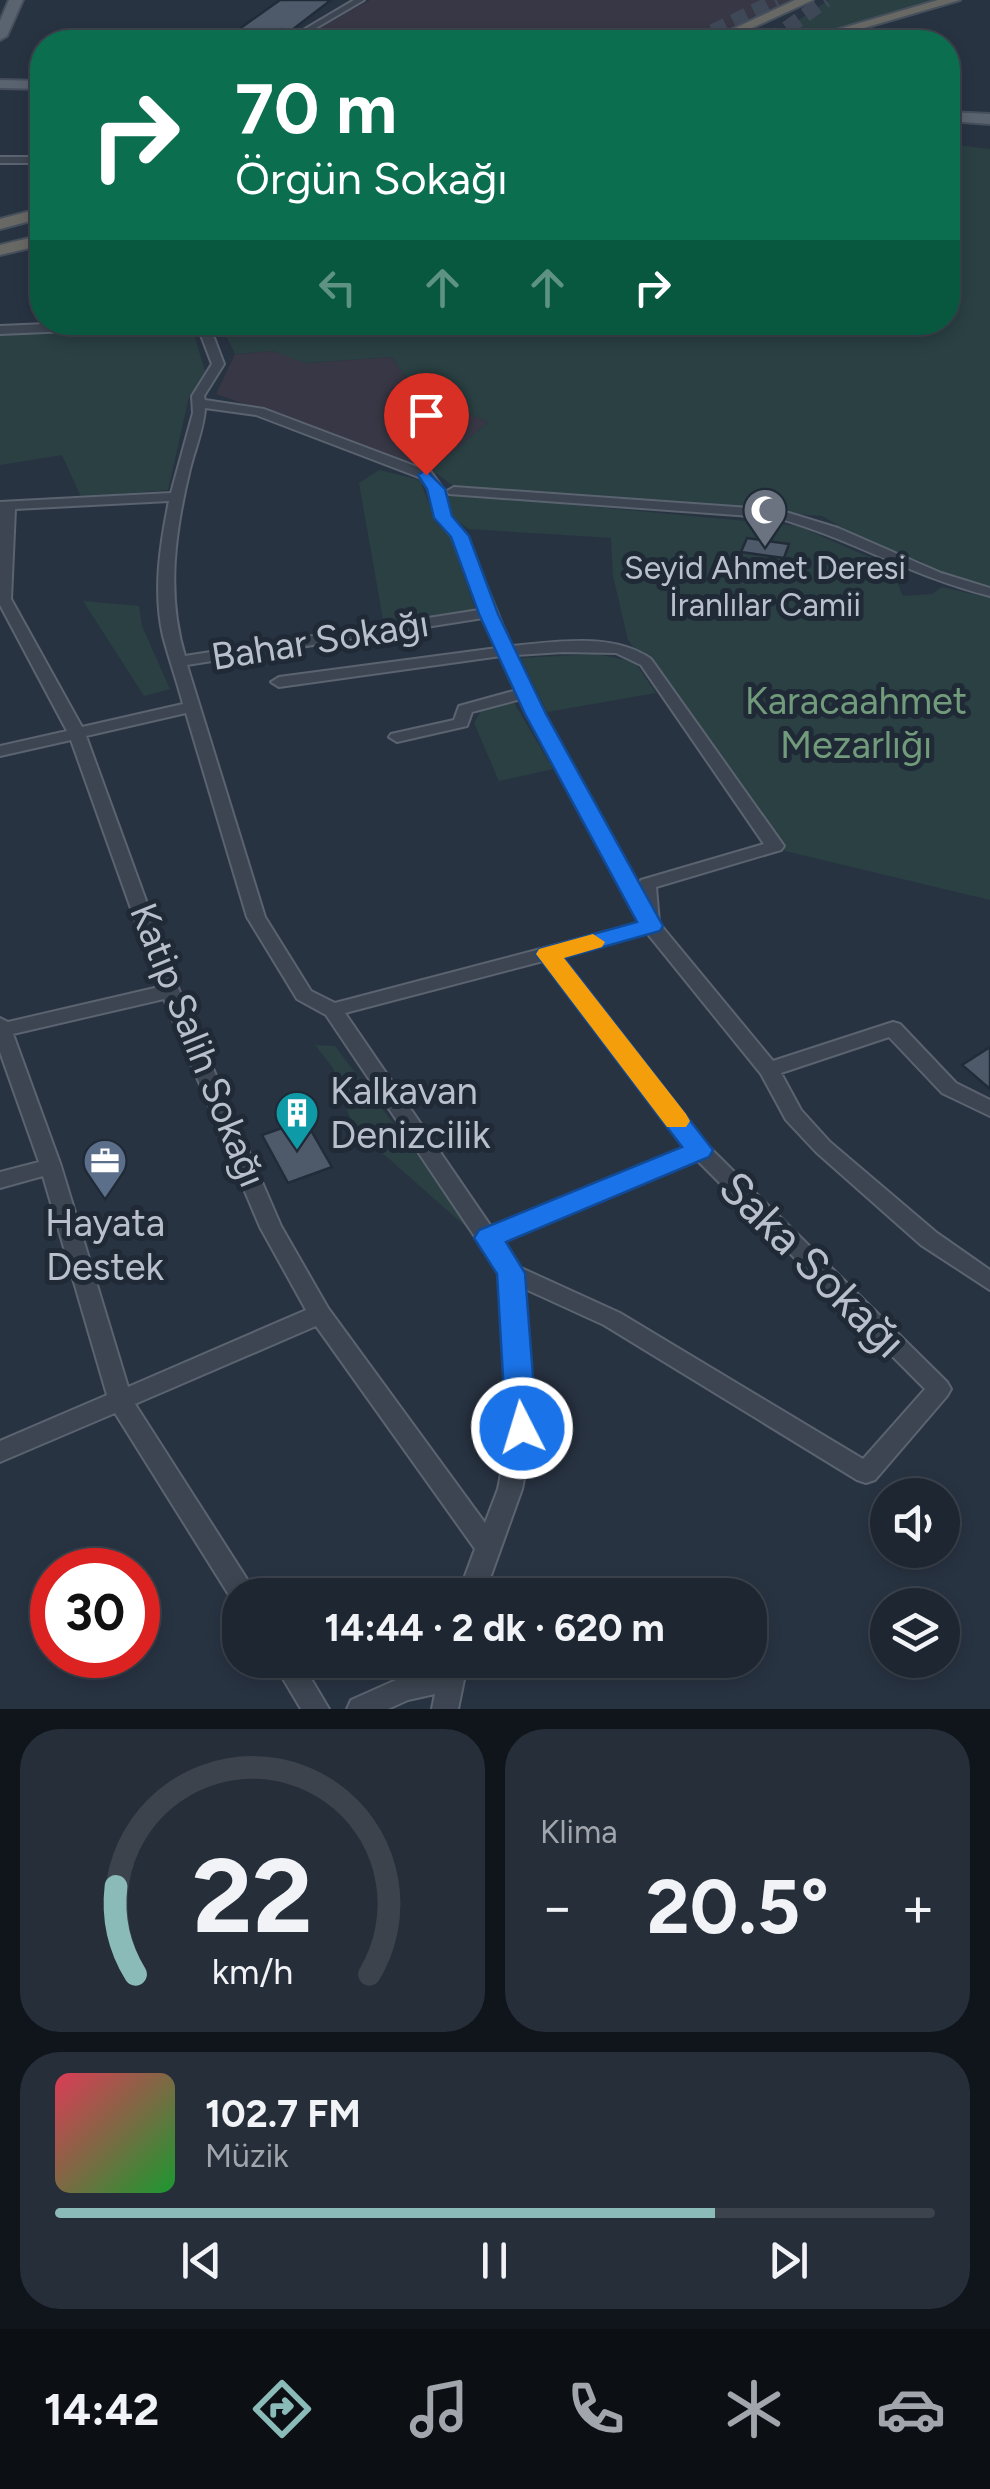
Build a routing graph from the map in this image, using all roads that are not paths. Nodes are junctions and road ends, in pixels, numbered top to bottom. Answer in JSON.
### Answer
{"nodes":[{"id":1,"x":16,"y":0,"type":"edge"},
{"id":2,"x":360,"y":0,"type":"edge"},
{"id":3,"x":806,"y":0,"type":"edge"},
{"id":4,"x":821,"y":0,"type":"edge"},
{"id":5,"x":953,"y":0,"type":"edge"},
{"id":6,"x":308,"y":30,"type":"edge"},
{"id":7,"x":742,"y":30,"type":"edge"},
{"id":8,"x":774,"y":30,"type":"edge"},
{"id":9,"x":845,"y":30,"type":"edge"},
{"id":10,"x":0,"y":36,"type":"edge"},
{"id":11,"x":1,"y":85,"type":"edge"},
{"id":12,"x":30,"y":87,"type":"edge"},
{"id":13,"x":960,"y":121,"type":"edge"},
{"id":14,"x":990,"y":122,"type":"edge"},
{"id":15,"x":0,"y":160,"type":"edge"},
{"id":16,"x":30,"y":160,"type":"edge"},
{"id":17,"x":30,"y":213,"type":"edge"},
{"id":18,"x":0,"y":221,"type":"edge"},
{"id":19,"x":30,"y":225,"type":"edge"},
{"id":20,"x":0,"y":232,"type":"edge"},
{"id":21,"x":30,"y":233,"type":"edge"},
{"id":22,"x":0,"y":241,"type":"edge"},
{"id":23,"x":30,"y":243,"type":"edge"},
{"id":24,"x":0,"y":250,"type":"edge"},
{"id":25,"x":30,"y":329,"type":"edge"},
{"id":26,"x":0,"y":330,"type":"edge"},
{"id":27,"x":207,"y":335,"type":"edge"},
{"id":28,"x":198,"y":403,"type":"junction"},
{"id":29,"x":454,"y":491,"type":"dead end"},
{"id":30,"x":176,"y":497,"type":"junction"},
{"id":31,"x":4,"y":506,"type":"edge"},
{"id":32,"x":990,"y":592,"type":"edge"},
{"id":33,"x":488,"y":614,"type":"junction"},
{"id":34,"x":506,"y":654,"type":"junction"},
{"id":35,"x":178,"y":662,"type":"junction"},
{"id":36,"x":279,"y":682,"type":"dead end"},
{"id":37,"x":525,"y":693,"type":"junction"},
{"id":38,"x":190,"y":707,"type":"junction"},
{"id":39,"x":76,"y":732,"type":"junction"},
{"id":40,"x":396,"y":736,"type":"dead end"},
{"id":41,"x":0,"y":751,"type":"edge"},
{"id":42,"x":651,"y":926,"type":"junction"},
{"id":43,"x":548,"y":954,"type":"junction"},
{"id":44,"x":170,"y":990,"type":"junction"},
{"id":45,"x":333,"y":1010,"type":"junction"},
{"id":46,"x":1,"y":1028,"type":"edge"},
{"id":47,"x":768,"y":1070,"type":"junction"},
{"id":48,"x":990,"y":1109,"type":"edge"},
{"id":49,"x":700,"y":1150,"type":"junction"},
{"id":50,"x":51,"y":1166,"type":"junction"},
{"id":51,"x":0,"y":1180,"type":"edge"},
{"id":52,"x":488,"y":1238,"type":"junction"},
{"id":53,"x":511,"y":1273,"type":"junction"},
{"id":54,"x":990,"y":1281,"type":"edge"},
{"id":55,"x":320,"y":1314,"type":"junction"},
{"id":56,"x":121,"y":1403,"type":"junction"},
{"id":57,"x":0,"y":1452,"type":"edge"},
{"id":58,"x":487,"y":1545,"type":"junction"},
{"id":59,"x":232,"y":1578,"type":"edge"},
{"id":60,"x":476,"y":1578,"type":"edge"},
{"id":61,"x":296,"y":1678,"type":"edge"},
{"id":62,"x":430,"y":1678,"type":"edge"},
{"id":63,"x":450,"y":1678,"type":"edge"},
{"id":64,"x":316,"y":1709,"type":"edge"},
{"id":65,"x":360,"y":1709,"type":"edge"},
{"id":66,"x":445,"y":1709,"type":"edge"}],
"edges":[{"from":1,"to":10,"type":"main road"},
{"from":2,"to":6,"type":"street"},
{"from":3,"to":7,"type":"highway"},
{"from":4,"to":8,"type":"highway"},
{"from":5,"to":9,"type":"highway"},
{"from":11,"to":12,"type":"main road"},
{"from":13,"to":14,"type":"main road"},
{"from":15,"to":16,"type":"street"},
{"from":17,"to":18,"type":"highway"},
{"from":19,"to":20,"type":"highway"},
{"from":21,"to":22,"type":"highway"},
{"from":23,"to":24,"type":"highway"},
{"from":25,"to":26,"type":"street"},
{"from":27,"to":28,"type":"street"},
{"from":28,"to":30,"type":"street"},
{"from":28,"to":33,"type":"street","name":"Bahar Sokağı"},
{"from":29,"to":32,"type":"street"},
{"from":30,"to":31,"type":"street"},
{"from":30,"to":35,"type":"street"},
{"from":31,"to":39,"type":"street","name":"Katip Salih Sokağı"},
{"from":33,"to":34,"type":"street"},
{"from":33,"to":35,"type":"street","name":"Bahar Sokağı"},
{"from":34,"to":36,"type":"street"},
{"from":34,"to":37,"type":"street"},
{"from":34,"to":42,"type":"street"},
{"from":35,"to":38,"type":"street"},
{"from":37,"to":40,"type":"street"},
{"from":37,"to":42,"type":"street"},
{"from":38,"to":39,"type":"street"},
{"from":38,"to":45,"type":"street"},
{"from":39,"to":41,"type":"street"},
{"from":39,"to":44,"type":"street","name":"Katip Salih Sokağı"},
{"from":42,"to":43,"type":"street"},
{"from":42,"to":47,"type":"street"},
{"from":43,"to":45,"type":"street"},
{"from":43,"to":49,"type":"street","name":"Saka Sokağı"},
{"from":44,"to":46,"type":"street"},
{"from":44,"to":55,"type":"street","name":"Katip Salih Sokağı"},
{"from":45,"to":52,"type":"street"},
{"from":46,"to":50,"type":"street"},
{"from":47,"to":48,"type":"street"},
{"from":47,"to":54,"type":"street"},
{"from":49,"to":52,"type":"street"},
{"from":49,"to":53,"type":"street","name":"Saka Sokağı"},
{"from":50,"to":51,"type":"street"},
{"from":50,"to":56,"type":"street"},
{"from":52,"to":53,"type":"street"},
{"from":53,"to":58,"type":"street"},
{"from":55,"to":56,"type":"street"},
{"from":55,"to":58,"type":"street","name":"Katip Salih Sokağı"},
{"from":56,"to":57,"type":"street"},
{"from":56,"to":59,"type":"street"},
{"from":58,"to":60,"type":"street"},
{"from":61,"to":64,"type":"street"},
{"from":62,"to":65,"type":"street"},
{"from":63,"to":66,"type":"street"}]}
